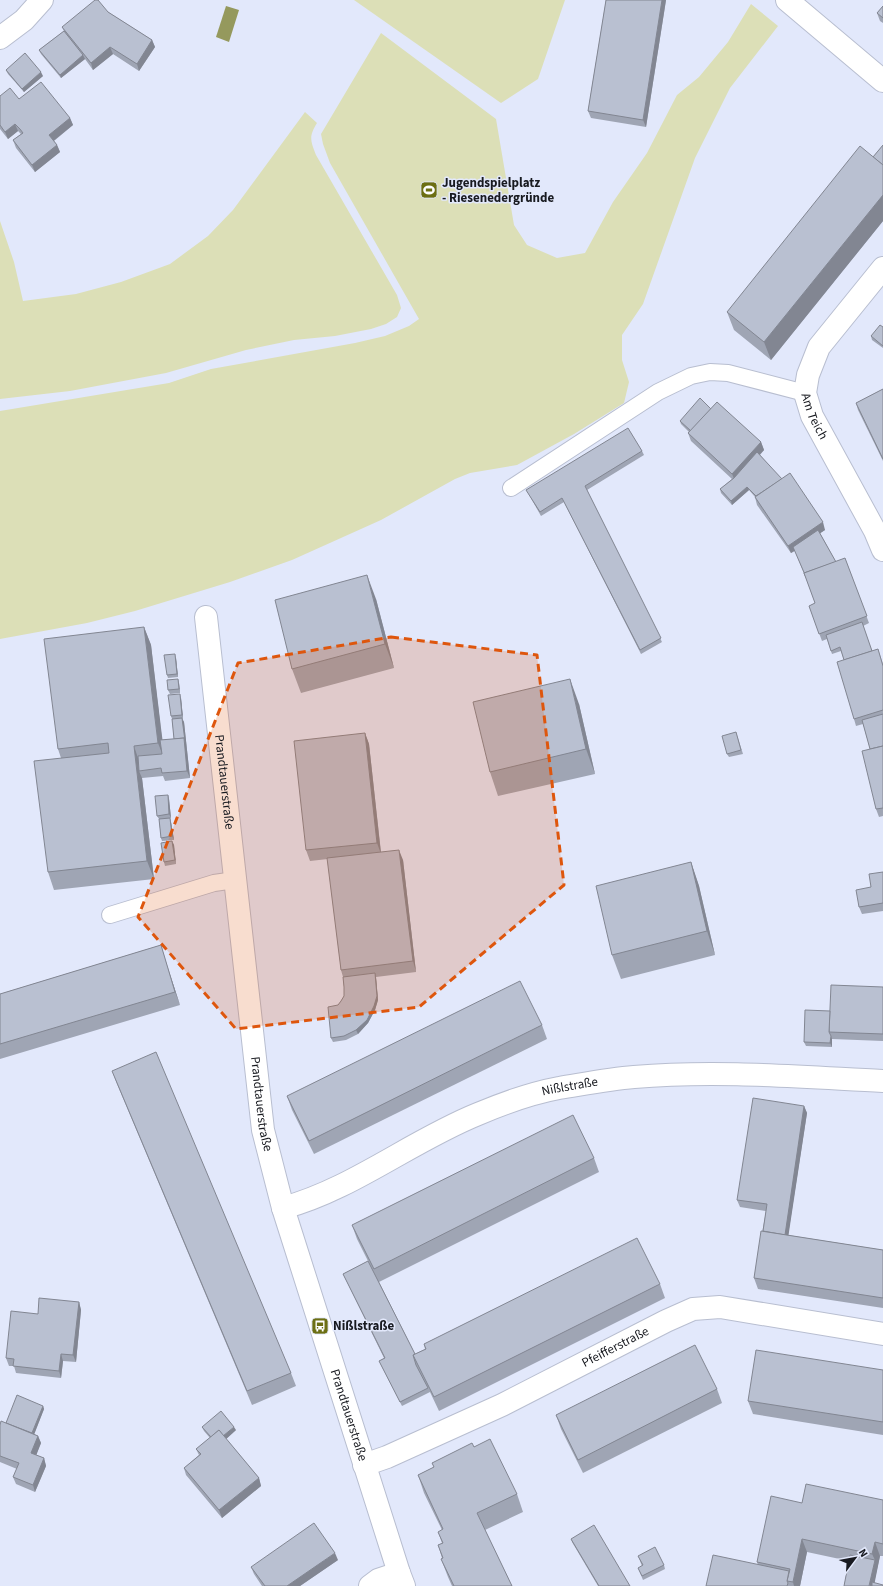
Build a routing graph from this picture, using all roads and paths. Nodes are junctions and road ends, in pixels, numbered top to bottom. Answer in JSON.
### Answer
{"nodes":[{"id":1,"x":42,"y":0,"type":"edge"},
{"id":2,"x":787,"y":0,"type":"edge"},
{"id":3,"x":0,"y":38,"type":"edge"},
{"id":4,"x":883,"y":81,"type":"edge"},
{"id":5,"x":883,"y":268,"type":"edge"},
{"id":6,"x":805,"y":393,"type":"junction"},
{"id":7,"x":511,"y":488,"type":"dead end"},
{"id":8,"x":883,"y":550,"type":"edge"},
{"id":9,"x":206,"y":617,"type":"dead end"},
{"id":10,"x":235,"y":880,"type":"junction"},
{"id":11,"x":110,"y":915,"type":"dead end"},
{"id":12,"x":883,"y":1081,"type":"edge"},
{"id":13,"x":283,"y":1208,"type":"junction"},
{"id":14,"x":883,"y":1334,"type":"edge"},
{"id":15,"x":364,"y":1465,"type":"junction"},
{"id":16,"x":402,"y":1580,"type":"edge"},
{"id":17,"x":370,"y":1586,"type":"edge"}],
"edges":[{"from":1,"to":3,"type":"street"},
{"from":2,"to":4,"type":"street"},
{"from":5,"to":6,"type":"street","name":"Am Teich"},
{"from":6,"to":7,"type":"lane"},
{"from":6,"to":8,"type":"street","name":"Am Teich"},
{"from":9,"to":10,"type":"street","name":"Prandtauerstraße"},
{"from":10,"to":11,"type":"lane"},
{"from":10,"to":13,"type":"street","name":"Prandtauerstraße"},
{"from":12,"to":13,"type":"street","name":"Nißlstraße"},
{"from":13,"to":15,"type":"street","name":"Prandtauerstraße"},
{"from":14,"to":15,"type":"street","name":"Pfeifferstraße"},
{"from":15,"to":16,"type":"street","name":"Prandtauerstraße"},
{"from":16,"to":17,"type":"street","name":"Prandtauerstraße"}]}
